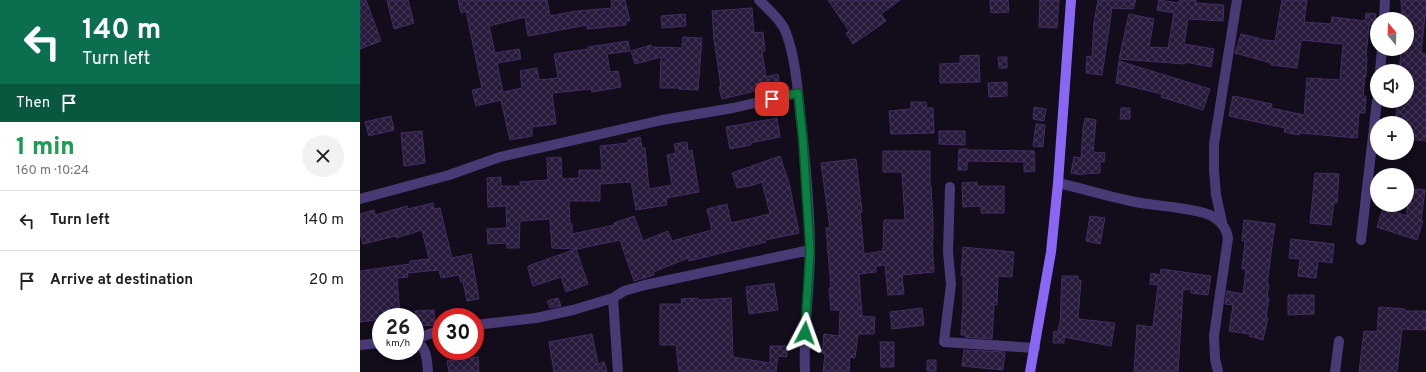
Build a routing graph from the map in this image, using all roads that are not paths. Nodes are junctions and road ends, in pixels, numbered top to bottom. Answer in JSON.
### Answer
{"nodes":[{"id":1,"x":759,"y":0,"type":"edge"},
{"id":2,"x":1070,"y":0,"type":"edge"},
{"id":3,"x":1237,"y":0,"type":"edge"},
{"id":4,"x":1386,"y":0,"type":"edge"},
{"id":5,"x":1385,"y":12,"type":"edge"},
{"id":6,"x":798,"y":93,"type":"junction"},
{"id":7,"x":1376,"y":108,"type":"edge"},
{"id":8,"x":1058,"y":183,"type":"junction"},
{"id":9,"x":950,"y":188,"type":"dead end"},
{"id":10,"x":360,"y":199,"type":"edge"},
{"id":11,"x":1222,"y":222,"type":"junction"},
{"id":12,"x":1361,"y":240,"type":"dead end"},
{"id":13,"x":810,"y":250,"type":"junction"},
{"id":14,"x":613,"y":298,"type":"junction"},
{"id":15,"x":484,"y":324,"type":"edge"},
{"id":16,"x":1339,"y":341,"type":"dead end"},
{"id":17,"x":372,"y":344,"type":"edge"},
{"id":18,"x":360,"y":346,"type":"edge"},
{"id":19,"x":424,"y":348,"type":"edge"},
{"id":20,"x":1035,"y":348,"type":"junction"},
{"id":21,"x":1218,"y":371,"type":"edge"},
{"id":22,"x":428,"y":372,"type":"edge"},
{"id":23,"x":618,"y":372,"type":"edge"},
{"id":24,"x":806,"y":372,"type":"edge"},
{"id":25,"x":1030,"y":372,"type":"edge"},
{"id":26,"x":1335,"y":372,"type":"edge"}],
"edges":[{"from":1,"to":6,"type":"street"},
{"from":2,"to":8,"type":"main road"},
{"from":3,"to":11,"type":"street"},
{"from":4,"to":5,"type":"street"},
{"from":6,"to":10,"type":"street"},
{"from":6,"to":13,"type":"street"},
{"from":7,"to":12,"type":"street"},
{"from":8,"to":11,"type":"street"},
{"from":8,"to":20,"type":"main road"},
{"from":9,"to":20,"type":"street"},
{"from":11,"to":21,"type":"street"},
{"from":13,"to":14,"type":"street"},
{"from":13,"to":24,"type":"street"},
{"from":14,"to":15,"type":"street"},
{"from":14,"to":23,"type":"street"},
{"from":16,"to":26,"type":"street"},
{"from":17,"to":18,"type":"street"},
{"from":19,"to":22,"type":"street"},
{"from":20,"to":25,"type":"main road"}]}
